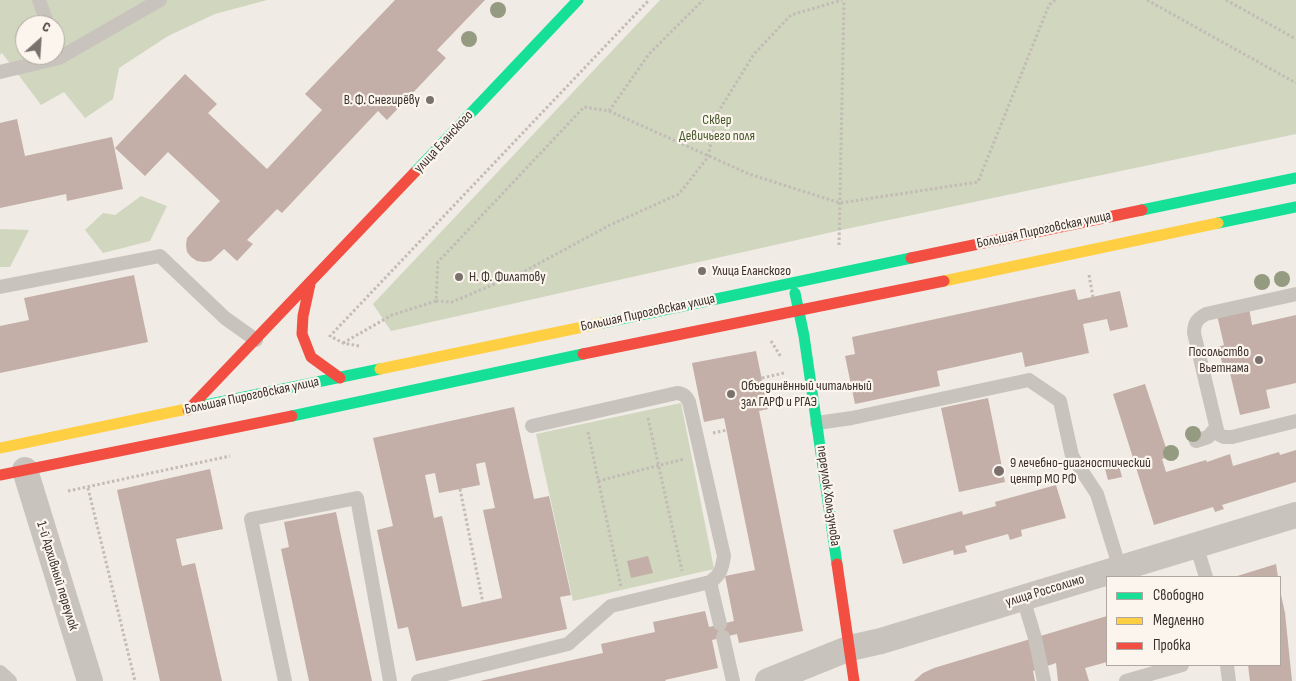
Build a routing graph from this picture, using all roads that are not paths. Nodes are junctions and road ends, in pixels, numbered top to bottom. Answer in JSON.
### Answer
{"nodes":[{"id":1,"x":39,"y":0,"type":"edge"},
{"id":2,"x":160,"y":0,"type":"edge"},
{"id":3,"x":578,"y":0,"type":"edge"},
{"id":4,"x":44,"y":15,"type":"edge"},
{"id":5,"x":65,"y":48,"type":"edge"},
{"id":6,"x":20,"y":65,"type":"edge"},
{"id":7,"x":0,"y":72,"type":"edge"},
{"id":8,"x":1296,"y":178,"type":"edge"},
{"id":9,"x":1296,"y":207,"type":"edge"},
{"id":10,"x":793,"y":282,"type":"junction"},
{"id":11,"x":310,"y":284,"type":"junction"},
{"id":12,"x":0,"y":287,"type":"edge"},
{"id":13,"x":1296,"y":294,"type":"edge"},
{"id":14,"x":799,"y":311,"type":"junction"},
{"id":15,"x":256,"y":340,"type":"junction"},
{"id":16,"x":340,"y":378,"type":"junction"},
{"id":17,"x":190,"y":408,"type":"junction"},
{"id":18,"x":1296,"y":421,"type":"edge"},
{"id":19,"x":817,"y":423,"type":"junction"},
{"id":20,"x":532,"y":426,"type":"dead end"},
{"id":21,"x":1216,"y":428,"type":"junction"},
{"id":22,"x":1196,"y":441,"type":"dead end"},
{"id":23,"x":151,"y":443,"type":"junction"},
{"id":24,"x":0,"y":448,"type":"edge"},
{"id":25,"x":12,"y":473,"type":"edge"},
{"id":26,"x":1296,"y":515,"type":"edge"},
{"id":27,"x":1196,"y":545,"type":"junction"},
{"id":28,"x":1120,"y":569,"type":"junction"},
{"id":29,"x":1206,"y":576,"type":"edge"},
{"id":30,"x":710,"y":582,"type":"junction"},
{"id":31,"x":1023,"y":598,"type":"junction"},
{"id":32,"x":850,"y":648,"type":"junction"},
{"id":33,"x":1178,"y":666,"type":"edge"},
{"id":34,"x":1227,"y":666,"type":"edge"},
{"id":35,"x":0,"y":672,"type":"edge"},
{"id":36,"x":10,"y":681,"type":"edge"},
{"id":37,"x":90,"y":681,"type":"edge"},
{"id":38,"x":285,"y":681,"type":"edge"},
{"id":39,"x":390,"y":681,"type":"edge"},
{"id":40,"x":418,"y":681,"type":"edge"},
{"id":41,"x":733,"y":681,"type":"edge"},
{"id":42,"x":768,"y":681,"type":"edge"},
{"id":43,"x":854,"y":681,"type":"edge"},
{"id":44,"x":1044,"y":681,"type":"edge"},
{"id":45,"x":1126,"y":681,"type":"edge"},
{"id":46,"x":1229,"y":681,"type":"edge"}],
"edges":[{"from":1,"to":4,"type":"lane"},
{"from":2,"to":5,"type":"lane"},
{"from":3,"to":11,"type":"main road","name":"улица Еланского"},
{"from":6,"to":7,"type":"lane"},
{"from":8,"to":10,"type":"main road","name":"Большая Пироговская улица"},
{"from":9,"to":14,"type":"main road","name":"Большая Пироговская улица"},
{"from":10,"to":14,"type":"main road","name":"переулок Хользунова"},
{"from":10,"to":16,"type":"main road","name":"Большая Пироговская улица"},
{"from":11,"to":15,"type":"main road","name":"улица Еланского"},
{"from":11,"to":16,"type":"main road"},
{"from":12,"to":15,"type":"lane"},
{"from":13,"to":21,"type":"lane"},
{"from":14,"to":19,"type":"main road","name":"переулок Хользунова"},
{"from":14,"to":23,"type":"main road","name":"Большая Пироговская улица"},
{"from":15,"to":17,"type":"main road","name":"улица Еланского"},
{"from":16,"to":17,"type":"main road","name":"Большая Пироговская улица"},
{"from":17,"to":23,"type":"main road","name":"улица Еланского"},
{"from":17,"to":24,"type":"main road","name":"Большая Пироговская улица"},
{"from":18,"to":21,"type":"lane"},
{"from":19,"to":28,"type":"lane"},
{"from":19,"to":32,"type":"main road","name":"переулок Хользунова"},
{"from":20,"to":30,"type":"lane"},
{"from":21,"to":22,"type":"lane"},
{"from":23,"to":25,"type":"main road","name":"Большая Пироговская улица"},
{"from":25,"to":37,"type":"street","name":"1-й Архивный переулок"},
{"from":26,"to":27,"type":"street","name":"улица Россолимо"},
{"from":27,"to":28,"type":"street","name":"улица Россолимо"},
{"from":27,"to":29,"type":"lane"},
{"from":28,"to":31,"type":"street","name":"улица Россолимо"},
{"from":30,"to":40,"type":"lane"},
{"from":30,"to":41,"type":"lane"},
{"from":31,"to":32,"type":"street","name":"улица Россолимо"},
{"from":31,"to":44,"type":"lane"},
{"from":32,"to":42,"type":"street","name":"улица Россолимо"},
{"from":32,"to":43,"type":"main road","name":"переулок Хользунова"},
{"from":33,"to":45,"type":"lane"},
{"from":34,"to":46,"type":"lane"},
{"from":35,"to":36,"type":"lane"},
{"from":38,"to":39,"type":"lane"}]}
